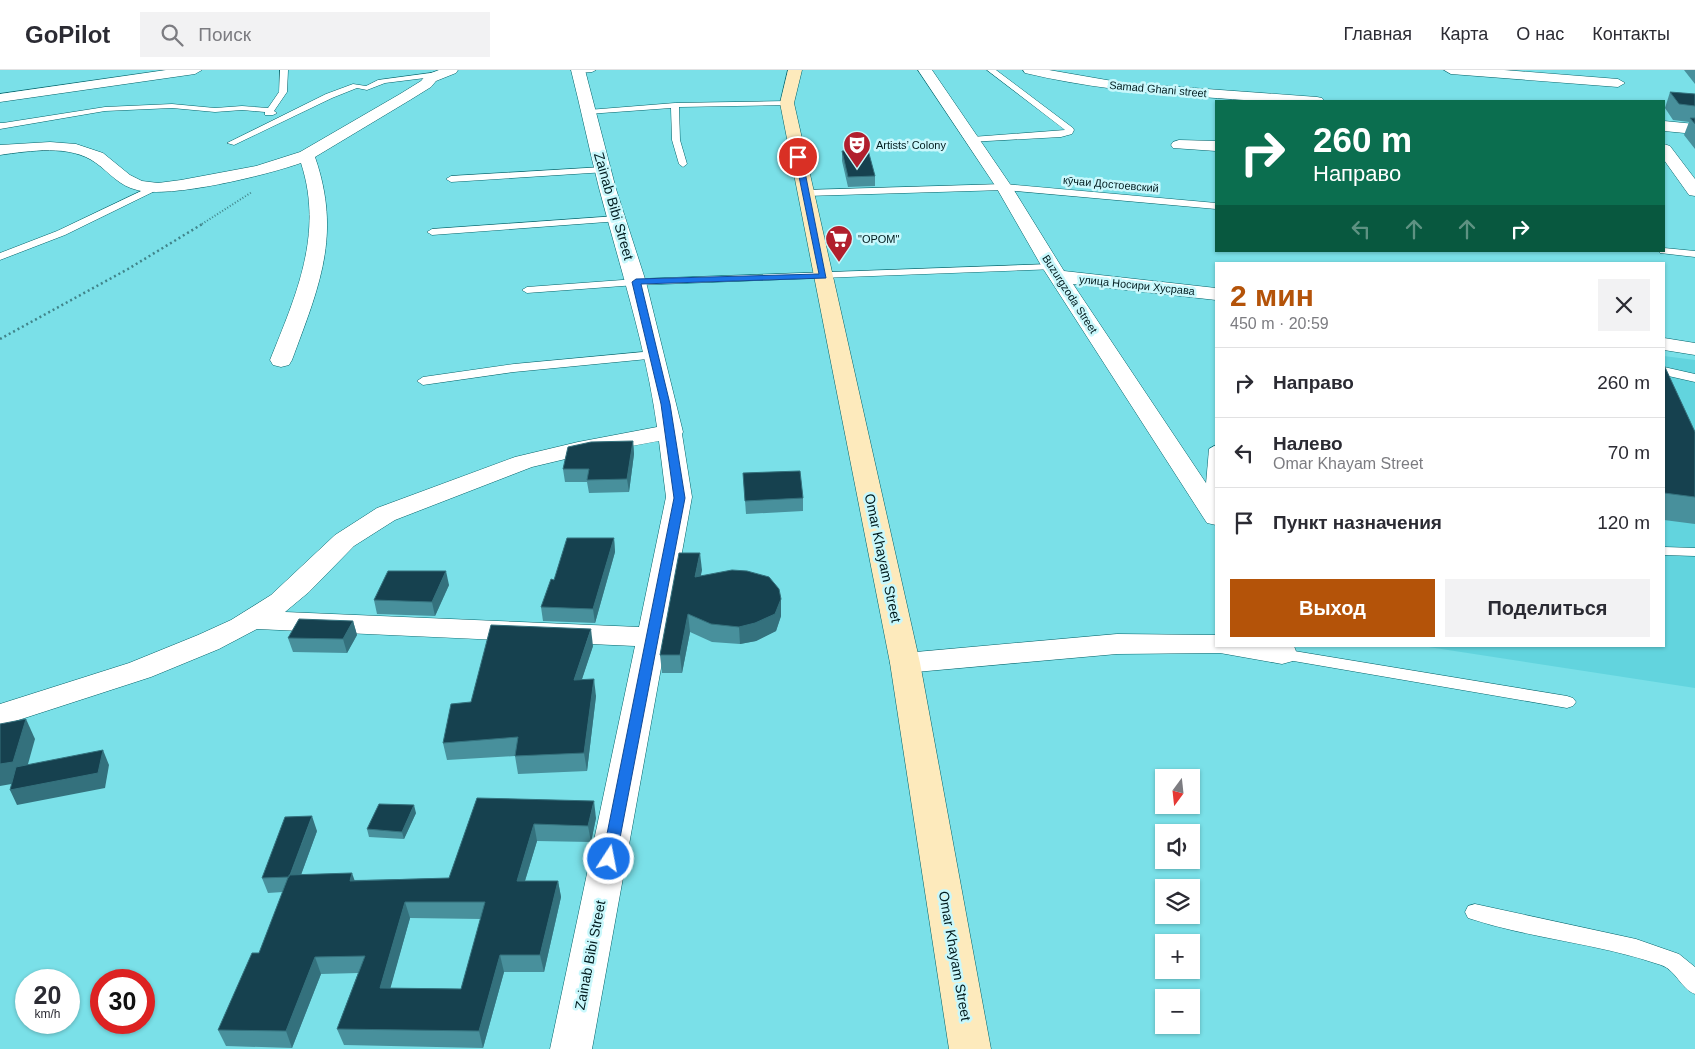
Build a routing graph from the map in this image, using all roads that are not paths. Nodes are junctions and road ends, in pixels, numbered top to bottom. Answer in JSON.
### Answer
{"nodes":[{"id":1,"x":195,"y":70,"type":"edge"},
{"id":2,"x":284,"y":70,"type":"edge"},
{"id":3,"x":583,"y":70,"type":"edge"},
{"id":4,"x":795,"y":70,"type":"edge"},
{"id":5,"x":925,"y":70,"type":"edge"},
{"id":6,"x":991,"y":70,"type":"edge"},
{"id":7,"x":1030,"y":70,"type":"edge"},
{"id":8,"x":1451,"y":70,"type":"edge"},
{"id":9,"x":1610,"y":70,"type":"edge"},
{"id":10,"x":445,"y":72,"type":"edge"},
{"id":11,"x":1618,"y":83,"type":"junction"},
{"id":12,"x":1626,"y":95,"type":"dead end"},
{"id":13,"x":0,"y":98,"type":"edge"},
{"id":14,"x":1303,"y":100,"type":"edge"},
{"id":15,"x":787,"y":103,"type":"junction"},
{"id":16,"x":675,"y":105,"type":"junction"},
{"id":17,"x":268,"y":110,"type":"junction"},
{"id":18,"x":588,"y":112,"type":"junction"},
{"id":19,"x":1665,"y":126,"type":"edge"},
{"id":20,"x":0,"y":127,"type":"edge"},
{"id":21,"x":260,"y":129,"type":"junction"},
{"id":22,"x":1695,"y":129,"type":"edge"},
{"id":23,"x":972,"y":140,"type":"junction"},
{"id":24,"x":232,"y":143,"type":"dead end"},
{"id":25,"x":1179,"y":145,"type":"dead end"},
{"id":26,"x":1215,"y":146,"type":"edge"},
{"id":27,"x":0,"y":150,"type":"edge"},
{"id":28,"x":1665,"y":150,"type":"edge"},
{"id":29,"x":306,"y":155,"type":"junction"},
{"id":30,"x":683,"y":164,"type":"dead end"},
{"id":31,"x":603,"y":170,"type":"junction"},
{"id":32,"x":451,"y":179,"type":"dead end"},
{"id":33,"x":1672,"y":183,"type":"dead end"},
{"id":34,"x":156,"y":187,"type":"junction"},
{"id":35,"x":1004,"y":187,"type":"junction"},
{"id":36,"x":1692,"y":188,"type":"edge"},
{"id":37,"x":806,"y":193,"type":"junction"},
{"id":38,"x":1215,"y":206,"type":"edge"},
{"id":39,"x":617,"y":219,"type":"junction"},
{"id":40,"x":432,"y":232,"type":"dead end"},
{"id":41,"x":1665,"y":251,"type":"edge"},
{"id":42,"x":1695,"y":254,"type":"edge"},
{"id":43,"x":0,"y":257,"type":"edge"},
{"id":44,"x":1055,"y":272,"type":"junction"},
{"id":45,"x":824,"y":277,"type":"junction"},
{"id":46,"x":636,"y":282,"type":"junction"},
{"id":47,"x":527,"y":290,"type":"dead end"},
{"id":48,"x":1215,"y":294,"type":"edge"},
{"id":49,"x":1665,"y":344,"type":"edge"},
{"id":50,"x":1695,"y":349,"type":"edge"},
{"id":51,"x":654,"y":355,"type":"junction"},
{"id":52,"x":280,"y":360,"type":"dead end"},
{"id":53,"x":1665,"y":371,"type":"edge"},
{"id":54,"x":1695,"y":378,"type":"edge"},
{"id":55,"x":422,"y":381,"type":"dead end"},
{"id":56,"x":671,"y":432,"type":"junction"},
{"id":57,"x":1215,"y":480,"type":"edge"},
{"id":58,"x":1214,"y":512,"type":"edge"},
{"id":59,"x":1665,"y":551,"type":"edge"},
{"id":60,"x":1695,"y":552,"type":"edge"},
{"id":61,"x":253,"y":620,"type":"junction"},
{"id":62,"x":652,"y":637,"type":"junction"},
{"id":63,"x":1215,"y":645,"type":"edge"},
{"id":64,"x":1241,"y":647,"type":"edge"},
{"id":65,"x":1281,"y":650,"type":"edge"},
{"id":66,"x":906,"y":663,"type":"junction"},
{"id":67,"x":1567,"y":702,"type":"dead end"},
{"id":68,"x":0,"y":715,"type":"edge"},
{"id":69,"x":1475,"y":912,"type":"dead end"},
{"id":70,"x":1695,"y":985,"type":"edge"},
{"id":71,"x":571,"y":1049,"type":"edge"},
{"id":72,"x":970,"y":1049,"type":"edge"}],
"edges":[{"from":1,"to":13,"type":"street"},
{"from":2,"to":17,"type":"lane"},
{"from":3,"to":18,"type":"street","name":"Zainab Bibi Street"},
{"from":4,"to":15,"type":"main road","name":"Omar Khayam Street"},
{"from":5,"to":23,"type":"street","name":"Buzurgzoda Street"},
{"from":6,"to":23,"type":"lane"},
{"from":7,"to":14,"type":"street","name":"Samad Ghani street"},
{"from":8,"to":11,"type":"street"},
{"from":9,"to":11,"type":"street"},
{"from":10,"to":21,"type":"lane"},
{"from":10,"to":29,"type":"street"},
{"from":11,"to":12,"type":"street"},
{"from":15,"to":16,"type":"lane"},
{"from":15,"to":37,"type":"main road","name":"Omar Khayam Street"},
{"from":16,"to":18,"type":"lane"},
{"from":16,"to":30,"type":"lane"},
{"from":17,"to":20,"type":"lane"},
{"from":17,"to":21,"type":"lane"},
{"from":18,"to":31,"type":"street","name":"Zainab Bibi Street"},
{"from":19,"to":22,"type":"street"},
{"from":21,"to":24,"type":"lane"},
{"from":23,"to":35,"type":"street","name":"Buzurgzoda Street"},
{"from":25,"to":26,"type":"street"},
{"from":27,"to":34,"type":"street"},
{"from":28,"to":36,"type":"street"},
{"from":29,"to":34,"type":"street"},
{"from":29,"to":52,"type":"street"},
{"from":31,"to":32,"type":"lane"},
{"from":31,"to":39,"type":"street","name":"Zainab Bibi Street"},
{"from":33,"to":36,"type":"street"},
{"from":34,"to":43,"type":"lane"},
{"from":35,"to":37,"type":"lane","name":"кӯчаи Достоевский"},
{"from":35,"to":38,"type":"lane","name":"кӯчаи Достоевский"},
{"from":35,"to":44,"type":"street","name":"Buzurgzoda Street"},
{"from":37,"to":45,"type":"main road","name":"Omar Khayam Street"},
{"from":39,"to":40,"type":"lane"},
{"from":39,"to":46,"type":"street","name":"Zainab Bibi Street"},
{"from":41,"to":42,"type":"lane"},
{"from":44,"to":45,"type":"lane"},
{"from":44,"to":48,"type":"street","name":"улица Носири Хусрава"},
{"from":44,"to":58,"type":"street","name":"Buzurgzoda Street"},
{"from":45,"to":46,"type":"lane"},
{"from":45,"to":66,"type":"main road","name":"Omar Khayam Street"},
{"from":46,"to":47,"type":"lane"},
{"from":46,"to":51,"type":"street","name":"Zainab Bibi Street"},
{"from":49,"to":50,"type":"street"},
{"from":51,"to":55,"type":"lane"},
{"from":51,"to":56,"type":"street","name":"Zainab Bibi Street"},
{"from":53,"to":54,"type":"lane"},
{"from":56,"to":61,"type":"street"},
{"from":56,"to":62,"type":"street","name":"Zainab Bibi Street"},
{"from":57,"to":58,"type":"lane"},
{"from":59,"to":60,"type":"lane"},
{"from":61,"to":62,"type":"street"},
{"from":61,"to":68,"type":"street"},
{"from":62,"to":71,"type":"street","name":"Zainab Bibi Street"},
{"from":63,"to":66,"type":"street"},
{"from":64,"to":65,"type":"street"},
{"from":65,"to":67,"type":"lane"},
{"from":66,"to":72,"type":"main road","name":"Omar Khayam Street"},
{"from":69,"to":70,"type":"lane"}]}
